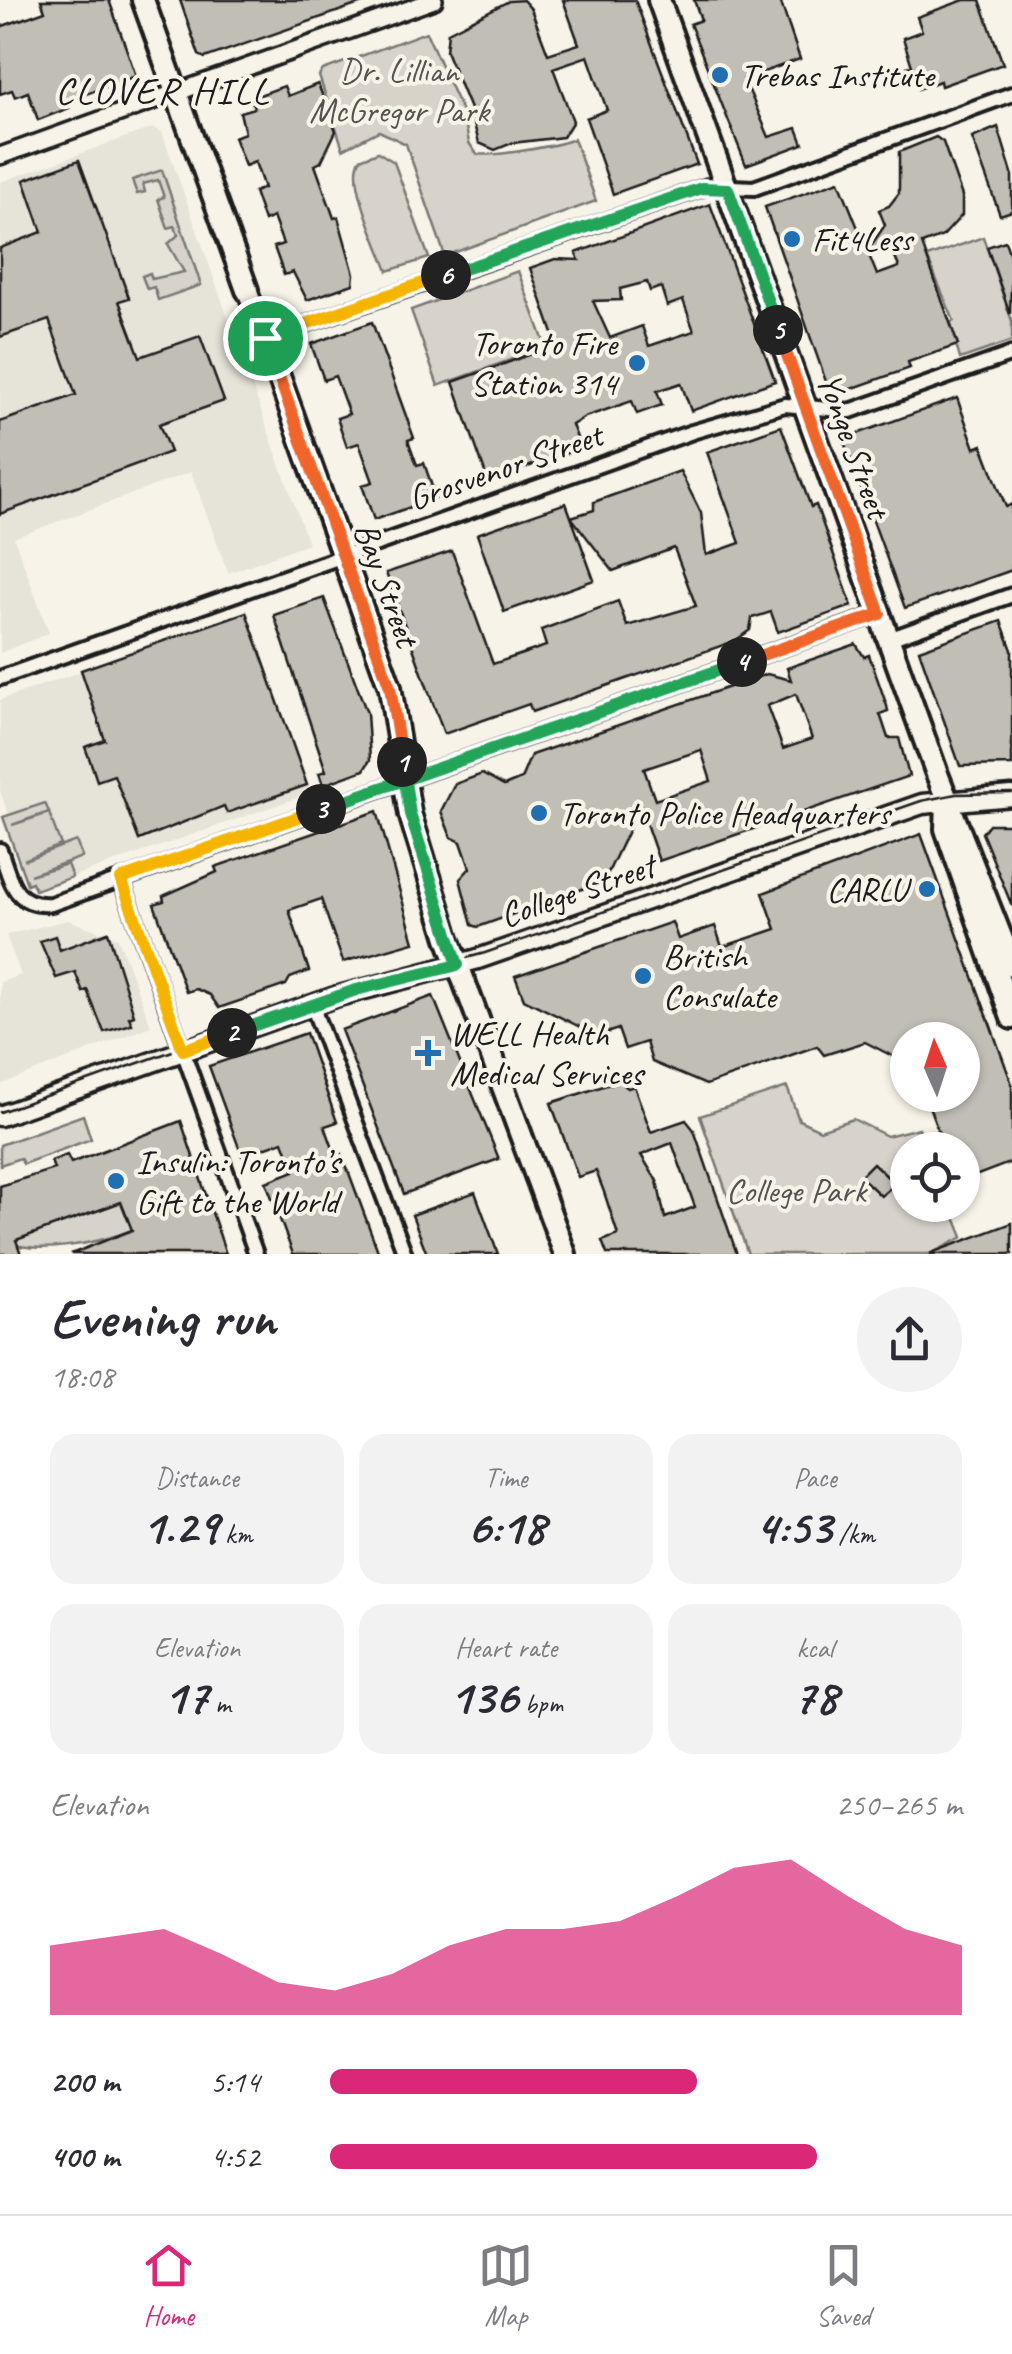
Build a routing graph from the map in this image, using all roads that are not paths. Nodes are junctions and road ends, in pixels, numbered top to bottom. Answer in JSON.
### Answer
{"nodes":[{"id":1,"x":143,"y":0,"type":"edge"},
{"id":2,"x":434,"y":0,"type":"edge"},
{"id":3,"x":659,"y":0,"type":"edge"},
{"id":4,"x":176,"y":93,"type":"junction"},
{"id":5,"x":1012,"y":94,"type":"edge"},
{"id":6,"x":0,"y":156,"type":"edge"},
{"id":7,"x":728,"y":189,"type":"junction"},
{"id":8,"x":248,"y":290,"type":"joint"},
{"id":9,"x":265,"y":338,"type":"junction"},
{"id":10,"x":1012,"y":354,"type":"edge"},
{"id":11,"x":807,"y":410,"type":"junction"},
{"id":12,"x":342,"y":555,"type":"junction"},
{"id":13,"x":1012,"y":595,"type":"edge"},
{"id":14,"x":880,"y":614,"type":"junction"},
{"id":15,"x":889,"y":639,"type":"junction"},
{"id":16,"x":0,"y":678,"type":"edge"},
{"id":17,"x":404,"y":779,"type":"junction"},
{"id":18,"x":1012,"y":796,"type":"edge"},
{"id":19,"x":947,"y":799,"type":"junction"},
{"id":20,"x":0,"y":850,"type":"edge"},
{"id":21,"x":121,"y":879,"type":"junction"},
{"id":22,"x":458,"y":965,"type":"junction"},
{"id":23,"x":1012,"y":965,"type":"edge"},
{"id":24,"x":312,"y":1005,"type":"junction"},
{"id":25,"x":1012,"y":1018,"type":"edge"},
{"id":26,"x":183,"y":1050,"type":"junction"},
{"id":27,"x":0,"y":1116,"type":"edge"},
{"id":28,"x":256,"y":1254,"type":"edge"},
{"id":29,"x":405,"y":1254,"type":"edge"},
{"id":30,"x":565,"y":1254,"type":"edge"}],
"edges":[{"from":1,"to":4,"type":"main road","name":"Bay Street"},
{"from":2,"to":4,"type":"street"},
{"from":3,"to":7,"type":"main road","name":"Yonge Street"},
{"from":4,"to":6,"type":"street"},
{"from":4,"to":8,"type":"main road","name":"Bay Street"},
{"from":5,"to":7,"type":"street"},
{"from":7,"to":9,"type":"street"},
{"from":7,"to":11,"type":"main road","name":"Yonge Street"},
{"from":8,"to":9,"type":"main road","name":"Bay Street"},
{"from":9,"to":12,"type":"main road","name":"Bay Street"},
{"from":10,"to":11,"type":"street","name":"Grosvenor Street"},
{"from":11,"to":12,"type":"street","name":"Grosvenor Street"},
{"from":11,"to":14,"type":"main road","name":"Yonge Street"},
{"from":12,"to":16,"type":"street","name":"Grosvenor Street"},
{"from":12,"to":17,"type":"main road","name":"Bay Street"},
{"from":13,"to":15,"type":"street"},
{"from":14,"to":15,"type":"main road","name":"Yonge Street"},
{"from":14,"to":17,"type":"street"},
{"from":15,"to":19,"type":"main road","name":"Yonge Street"},
{"from":17,"to":21,"type":"street"},
{"from":17,"to":22,"type":"main road","name":"Bay Street"},
{"from":18,"to":19,"type":"main road","name":"College Street"},
{"from":19,"to":22,"type":"main road","name":"College Street"},
{"from":19,"to":23,"type":"main road","name":"Yonge Street"},
{"from":19,"to":25,"type":"main road","name":"Yonge Street"},
{"from":20,"to":21,"type":"street"},
{"from":21,"to":26,"type":"street"},
{"from":22,"to":24,"type":"main road","name":"College Street"},
{"from":22,"to":30,"type":"main road","name":"Bay Street"},
{"from":24,"to":26,"type":"main road","name":"College Street"},
{"from":24,"to":29,"type":"street"},
{"from":26,"to":27,"type":"main road","name":"College Street"},
{"from":26,"to":28,"type":"street"}]}
